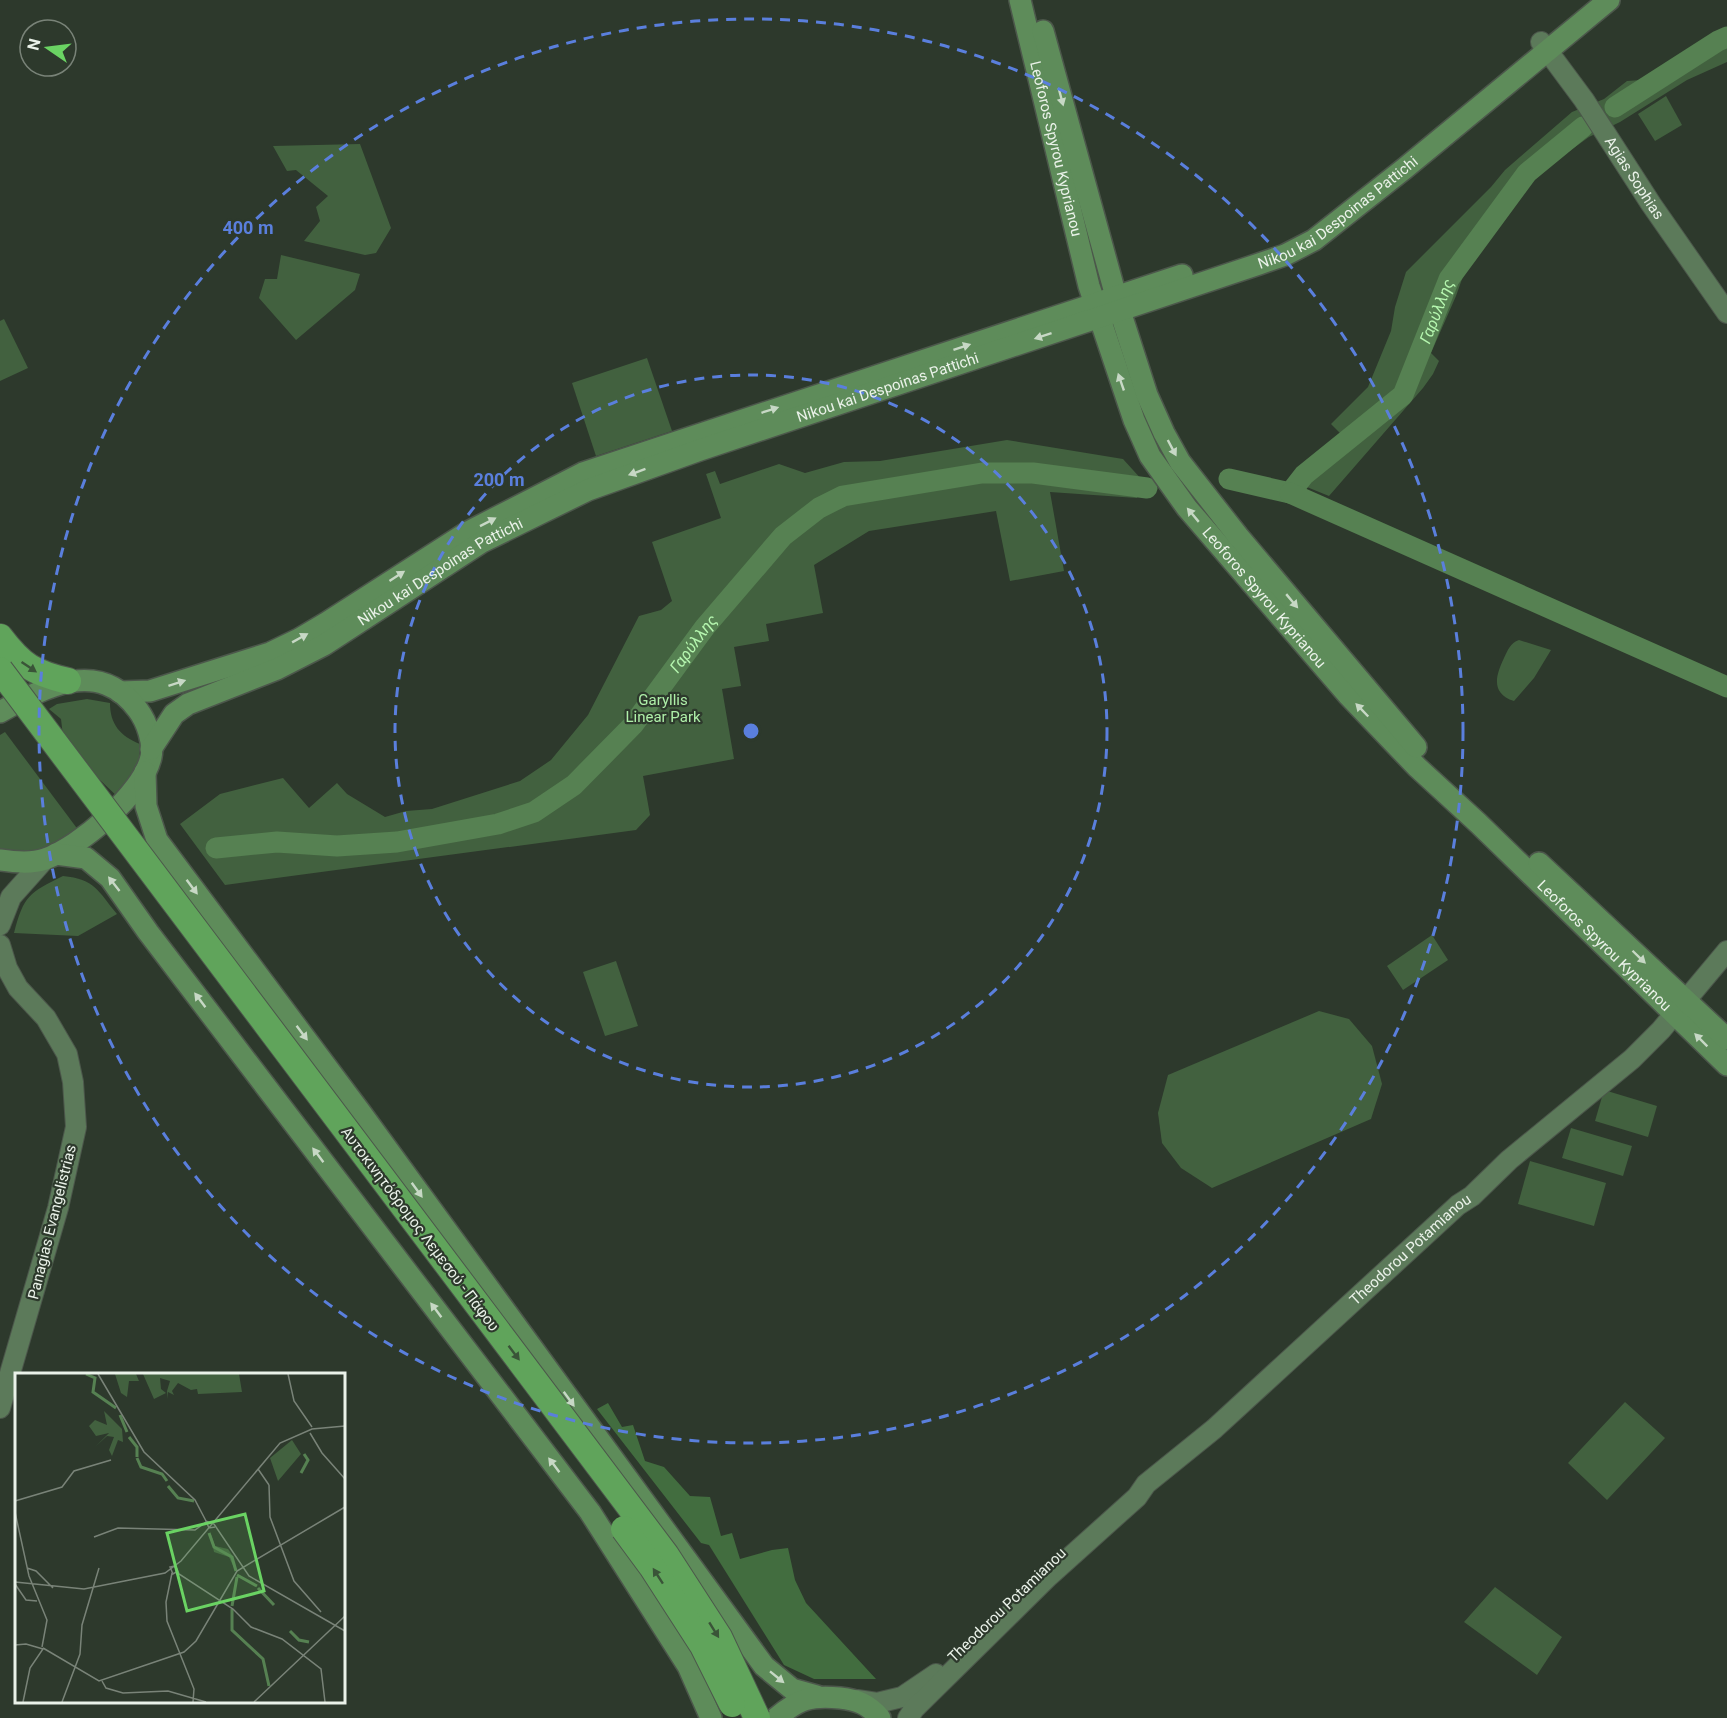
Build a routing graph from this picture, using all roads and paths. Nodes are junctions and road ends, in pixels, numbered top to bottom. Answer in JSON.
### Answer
{"nodes":[{"id":1,"x":1020,"y":0,"type":"edge"},
{"id":2,"x":1034,"y":0,"type":"edge"},
{"id":3,"x":1591,"y":0,"type":"edge"},
{"id":4,"x":1609,"y":0,"type":"edge"},
{"id":5,"x":1544,"y":46,"type":"junction"},
{"id":6,"x":1118,"y":304,"type":"junction"},
{"id":7,"x":1096,"y":311,"type":"junction"},
{"id":8,"x":1727,"y":313,"type":"edge"},
{"id":9,"x":0,"y":637,"type":"edge"},
{"id":10,"x":0,"y":670,"type":"edge"},
{"id":11,"x":68,"y":681,"type":"junction"},
{"id":12,"x":120,"y":692,"type":"junction"},
{"id":13,"x":0,"y":699,"type":"edge"},
{"id":14,"x":0,"y":712,"type":"edge"},
{"id":15,"x":151,"y":749,"type":"junction"},
{"id":16,"x":55,"y":757,"type":"junction"},
{"id":17,"x":145,"y":772,"type":"junction"},
{"id":18,"x":50,"y":857,"type":"junction"},
{"id":19,"x":0,"y":860,"type":"edge"},
{"id":20,"x":0,"y":925,"type":"edge"},
{"id":21,"x":0,"y":945,"type":"edge"},
{"id":22,"x":1727,"y":951,"type":"edge"},
{"id":23,"x":1680,"y":1008,"type":"junction"},
{"id":24,"x":1727,"y":1039,"type":"edge"},
{"id":25,"x":1727,"y":1065,"type":"edge"},
{"id":26,"x":0,"y":1408,"type":"edge"},
{"id":27,"x":1146,"y":1484,"type":"junction"},
{"id":28,"x":817,"y":1696,"type":"junction"},
{"id":29,"x":857,"y":1700,"type":"junction"},
{"id":30,"x":711,"y":1718,"type":"edge"},
{"id":31,"x":738,"y":1718,"type":"edge"},
{"id":32,"x":757,"y":1718,"type":"edge"},
{"id":33,"x":776,"y":1718,"type":"edge"},
{"id":34,"x":880,"y":1718,"type":"edge"},
{"id":35,"x":908,"y":1718,"type":"edge"}],
"edges":[{"from":1,"to":7,"type":"main road","name":"Leoforos Spyrou Kyprianou"},
{"from":2,"to":6,"type":"main road","name":"Leoforos Spyrou Kyprianou","one_way":true},
{"from":3,"to":5,"type":"main road","name":"Nikou kai Despoinas Pattichi"},
{"from":4,"to":5,"type":"main road","name":"Nikou kai Despoinas Pattichi"},
{"from":5,"to":6,"type":"main road","name":"Nikou kai Despoinas Pattichi"},
{"from":5,"to":6,"type":"main road","name":"Nikou kai Despoinas Pattichi"},
{"from":5,"to":8,"type":"main road","name":"Agias Sophias"},
{"from":6,"to":7,"type":"main road","name":"Nikou kai Despoinas Pattichi"},
{"from":6,"to":23,"type":"main road","name":"Leoforos Spyrou Kyprianou","one_way":true},
{"from":12,"to":7,"type":"main road","name":"Nikou kai Despoinas Pattichi","one_way":true},
{"from":7,"to":15,"type":"main road","name":"Nikou kai Despoinas Pattichi","one_way":true},
{"from":23,"to":7,"type":"main road","name":"Leoforos Spyrou Kyprianou","one_way":true},
{"from":9,"to":11,"type":"highway","one_way":true},
{"from":10,"to":16,"type":"highway","bridge":true},
{"from":11,"to":12,"type":"main road"},
{"from":11,"to":14,"type":"main road"},
{"from":12,"to":15,"type":"main road"},
{"from":13,"to":16,"type":"highway"},
{"from":15,"to":17,"type":"main road"},
{"from":31,"to":16,"type":"highway","name":"Αυτοκινητόδρομος Λεμεσού - Πάφου","one_way":true,"bridge":true},
{"from":16,"to":32,"type":"highway","name":"Αυτοκινητόδρομος Λεμεσού - Πάφου","one_way":true,"bridge":true},
{"from":17,"to":18,"type":"main road"},
{"from":17,"to":28,"type":"main road","one_way":true},
{"from":18,"to":19,"type":"main road"},
{"from":18,"to":20,"type":"main road"},
{"from":30,"to":18,"type":"main road","one_way":true},
{"from":21,"to":26,"type":"main road","name":"Panagias Evangelistrias"},
{"from":22,"to":23,"type":"main road","name":"Theodorou Potamianou"},
{"from":23,"to":24,"type":"main road","name":"Leoforos Spyrou Kyprianou"},
{"from":25,"to":23,"type":"main road","name":"Leoforos Spyrou Kyprianou","one_way":true},
{"from":23,"to":27,"type":"main road","name":"Theodorou Potamianou"},
{"from":27,"to":29,"type":"main road","name":"Theodorou Potamianou"},
{"from":27,"to":35,"type":"main road","name":"Theodorou Potamianou"},
{"from":28,"to":29,"type":"main road"},
{"from":28,"to":33,"type":"main road"},
{"from":29,"to":34,"type":"main road"}]}
